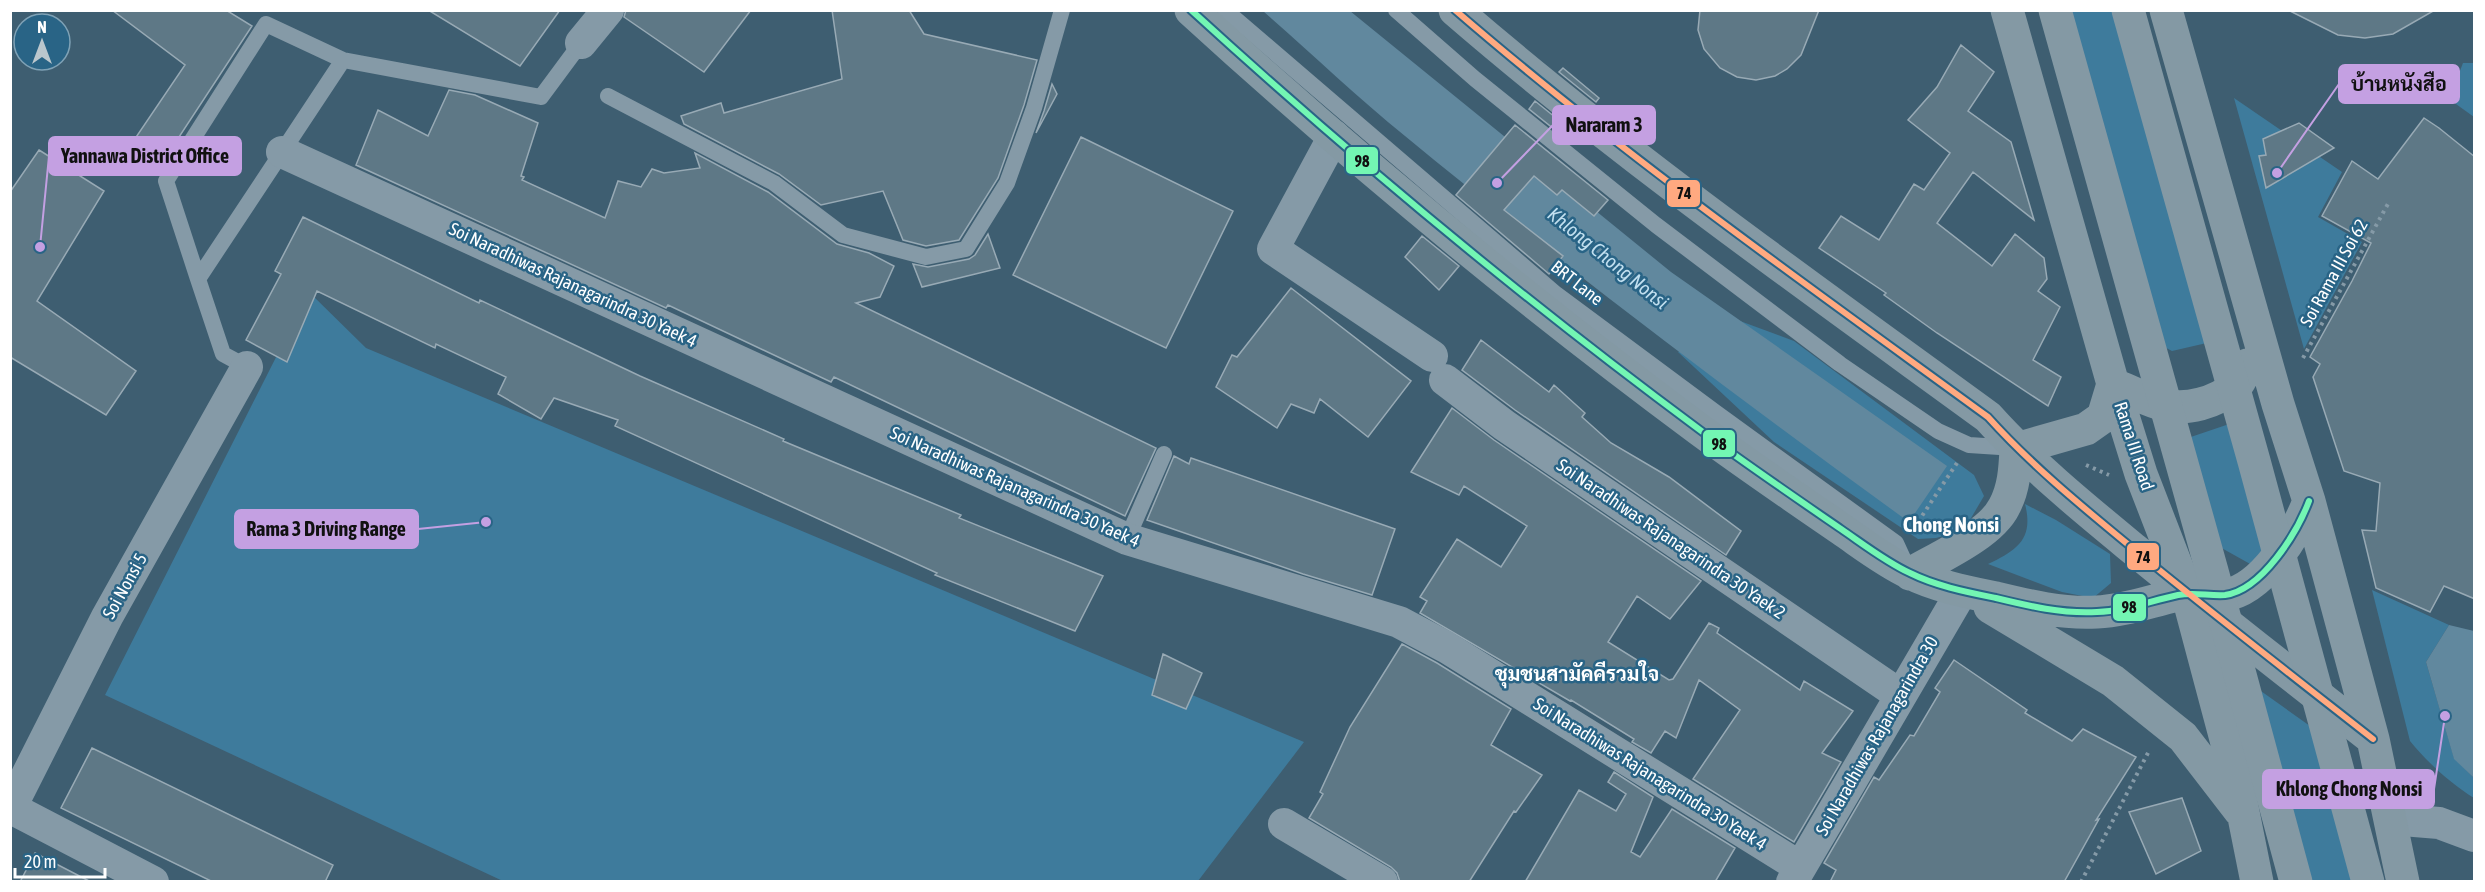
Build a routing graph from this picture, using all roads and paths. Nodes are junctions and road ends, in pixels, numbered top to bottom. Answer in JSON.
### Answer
{"nodes":[{"id":1,"x":608,"y":10,"type":"edge"},
{"id":2,"x":1062,"y":10,"type":"edge"},
{"id":3,"x":1191,"y":10,"type":"edge"},
{"id":4,"x":1225,"y":10,"type":"edge"},
{"id":5,"x":1396,"y":10,"type":"edge"},
{"id":6,"x":1455,"y":10,"type":"edge"},
{"id":7,"x":2007,"y":10,"type":"edge"},
{"id":8,"x":2055,"y":10,"type":"edge"},
{"id":9,"x":2128,"y":10,"type":"edge"},
{"id":10,"x":2166,"y":10,"type":"edge"},
{"id":11,"x":581,"y":43,"type":"joint"},
{"id":12,"x":343,"y":60,"type":"junction"},
{"id":13,"x":608,"y":96,"type":"dead end"},
{"id":14,"x":1334,"y":136,"type":"junction"},
{"id":15,"x":282,"y":152,"type":"junction"},
{"id":16,"x":2389,"y":202,"type":"dead end"},
{"id":17,"x":198,"y":279,"type":"junction"},
{"id":18,"x":2259,"y":339,"type":"junction"},
{"id":19,"x":2303,"y":358,"type":"dead end"},
{"id":20,"x":247,"y":367,"type":"joint"},
{"id":21,"x":2113,"y":384,"type":"junction"},
{"id":22,"x":2016,"y":448,"type":"junction"},
{"id":23,"x":1164,"y":454,"type":"dead end"},
{"id":24,"x":1961,"y":457,"type":"dead end"},
{"id":25,"x":2081,"y":463,"type":"dead end"},
{"id":26,"x":2111,"y":476,"type":"dead end"},
{"id":27,"x":2308,"y":501,"type":"junction"},
{"id":28,"x":1914,"y":528,"type":"dead end"},
{"id":29,"x":1127,"y":539,"type":"junction"},
{"id":30,"x":1910,"y":574,"type":"junction"},
{"id":31,"x":1962,"y":591,"type":"junction"},
{"id":32,"x":2187,"y":593,"type":"junction"},
{"id":33,"x":1900,"y":695,"type":"junction"},
{"id":34,"x":2164,"y":722,"type":"junction"},
{"id":35,"x":2373,"y":739,"type":"junction"},
{"id":36,"x":11,"y":809,"type":"edge"},
{"id":37,"x":2243,"y":815,"type":"junction"},
{"id":38,"x":2390,"y":819,"type":"junction"},
{"id":39,"x":1284,"y":824,"type":"dead end"},
{"id":40,"x":2475,"y":836,"type":"edge"},
{"id":41,"x":1796,"y":874,"type":"edge"},
{"id":42,"x":153,"y":882,"type":"edge"},
{"id":43,"x":1382,"y":882,"type":"edge"},
{"id":44,"x":2081,"y":882,"type":"edge"},
{"id":45,"x":2257,"y":882,"type":"edge"},
{"id":46,"x":2296,"y":882,"type":"edge"},
{"id":47,"x":2368,"y":882,"type":"edge"},
{"id":48,"x":2403,"y":882,"type":"edge"}],
"edges":[{"from":1,"to":11,"type":"street"},
{"from":2,"to":13,"type":"lane"},
{"from":3,"to":14,"type":"main road"},
{"from":4,"to":30,"type":"lane","name":"BRT Lane"},
{"from":5,"to":22,"type":"lane"},
{"from":6,"to":22,"type":"main road"},
{"from":7,"to":21,"type":"main road","name":"Rama III Road"},
{"from":8,"to":46,"type":"main road","bridge":true},
{"from":9,"to":47,"type":"main road","bridge":true},
{"from":10,"to":18,"type":"main road"},
{"from":11,"to":12,"type":"lane"},
{"from":12,"to":15,"type":"lane"},
{"from":12,"to":17,"type":"lane"},
{"from":14,"to":30,"type":"main road"},
{"from":14,"to":33,"type":"street","name":"Soi Naradhiwas Rajanagarindra 30 Yaek 2"},
{"from":15,"to":17,"type":"lane"},
{"from":15,"to":29,"type":"street","name":"Soi Naradhiwas Rajanagarindra 30 Yaek 4"},
{"from":16,"to":19,"type":"path","name":"Soi Rama III Soi 62"},
{"from":17,"to":20,"type":"lane"},
{"from":18,"to":21,"type":"main road"},
{"from":18,"to":27,"type":"main road"},
{"from":20,"to":36,"type":"street","name":"Soi Nonsi 5"},
{"from":21,"to":22,"type":"main road"},
{"from":21,"to":32,"type":"main road","name":"Rama III Road"},
{"from":22,"to":30,"type":"main road"},
{"from":22,"to":32,"type":"main road"},
{"from":23,"to":29,"type":"lane"},
{"from":24,"to":28,"type":"path"},
{"from":25,"to":26,"type":"path"},
{"from":27,"to":32,"type":"main road"},
{"from":27,"to":35,"type":"main road"},
{"from":29,"to":41,"type":"street","name":"Soi Naradhiwas Rajanagarindra 30 Yaek 4"},
{"from":30,"to":31,"type":"main road"},
{"from":31,"to":32,"type":"main road"},
{"from":31,"to":33,"type":"street","name":"Soi Naradhiwas Rajanagarindra 30"},
{"from":31,"to":34,"type":"main road"},
{"from":32,"to":35,"type":"main road"},
{"from":32,"to":37,"type":"main road","name":"Rama III Road"},
{"from":33,"to":41,"type":"street","name":"Soi Naradhiwas Rajanagarindra 30"},
{"from":34,"to":37,"type":"main road"},
{"from":34,"to":44,"type":"path"},
{"from":35,"to":38,"type":"main road"},
{"from":36,"to":42,"type":"street"},
{"from":37,"to":45,"type":"main road","name":"Rama III Road"},
{"from":38,"to":40,"type":"street"},
{"from":38,"to":48,"type":"main road"},
{"from":39,"to":43,"type":"street"}]}
